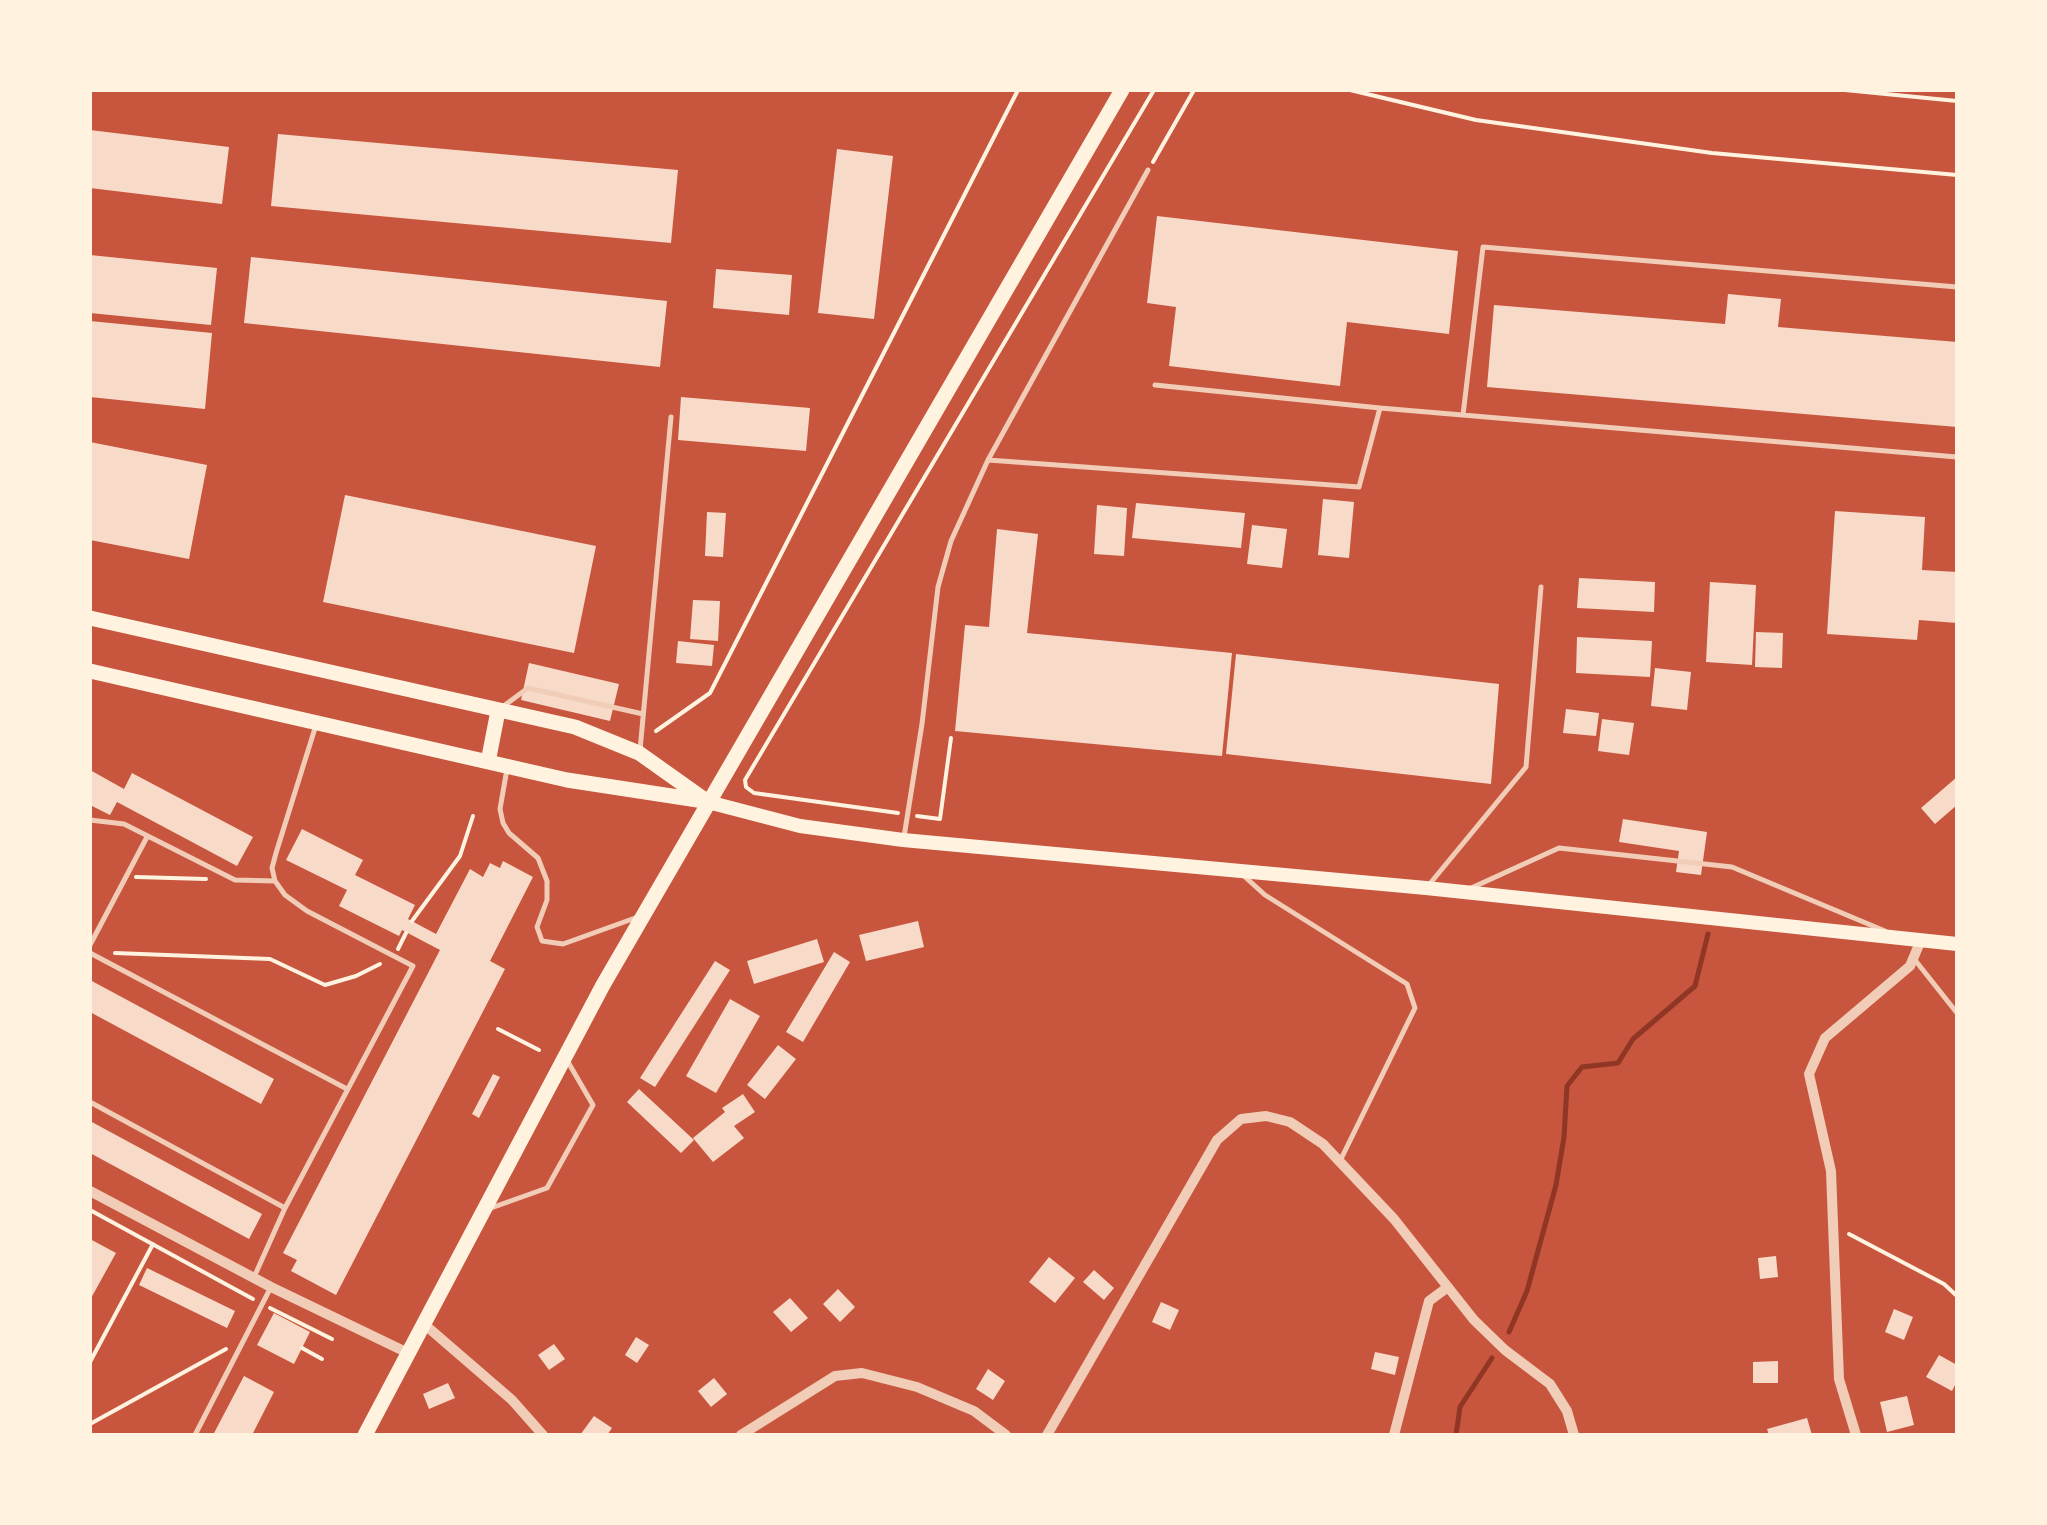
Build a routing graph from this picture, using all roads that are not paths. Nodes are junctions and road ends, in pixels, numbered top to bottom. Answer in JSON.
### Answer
{"nodes":[{"id":1,"x":1122,"y":90,"type":"edge"},
{"id":2,"x":1148,"y":170,"type":"road end"},
{"id":3,"x":1957,"y":287,"type":"edge"},
{"id":4,"x":1155,"y":385,"type":"dead end"},
{"id":5,"x":1380,"y":408,"type":"junction"},
{"id":6,"x":1463,"y":415,"type":"junction"},
{"id":7,"x":671,"y":417,"type":"dead end"},
{"id":8,"x":1957,"y":456,"type":"edge"},
{"id":9,"x":988,"y":460,"type":"junction"},
{"id":10,"x":1540,"y":587,"type":"dead end"},
{"id":11,"x":90,"y":618,"type":"edge"},
{"id":12,"x":90,"y":671,"type":"edge"},
{"id":13,"x":498,"y":710,"type":"junction"},
{"id":14,"x":643,"y":714,"type":"junction"},
{"id":15,"x":316,"y":722,"type":"junction"},
{"id":16,"x":639,"y":753,"type":"junction"},
{"id":17,"x":488,"y":762,"type":"junction"},
{"id":18,"x":508,"y":766,"type":"junction"},
{"id":19,"x":708,"y":802,"type":"junction"},
{"id":20,"x":90,"y":820,"type":"edge"},
{"id":21,"x":148,"y":836,"type":"junction"},
{"id":22,"x":904,"y":840,"type":"junction"},
{"id":23,"x":1238,"y":870,"type":"junction"},
{"id":24,"x":275,"y":882,"type":"junction"},
{"id":25,"x":1426,"y":888,"type":"junction"},
{"id":26,"x":1463,"y":892,"type":"junction"},
{"id":27,"x":643,"y":915,"type":"junction"},
{"id":28,"x":1902,"y":938,"type":"junction"},
{"id":29,"x":1922,"y":940,"type":"junction"},
{"id":30,"x":1957,"y":944,"type":"edge"},
{"id":31,"x":90,"y":945,"type":"edge"},
{"id":32,"x":90,"y":953,"type":"edge"},
{"id":33,"x":1914,"y":958,"type":"junction"},
{"id":34,"x":1957,"y":1013,"type":"edge"},
{"id":35,"x":565,"y":1056,"type":"junction"},
{"id":36,"x":347,"y":1089,"type":"junction"},
{"id":37,"x":90,"y":1102,"type":"edge"},
{"id":38,"x":1339,"y":1161,"type":"junction"},
{"id":39,"x":91,"y":1193,"type":"edge"},
{"id":40,"x":286,"y":1208,"type":"junction"},
{"id":41,"x":484,"y":1210,"type":"junction"},
{"id":42,"x":254,"y":1278,"type":"junction"},
{"id":43,"x":271,"y":1287,"type":"junction"},
{"id":44,"x":1448,"y":1287,"type":"junction"},
{"id":45,"x":424,"y":1324,"type":"junction"},
{"id":46,"x":408,"y":1354,"type":"junction"},
{"id":47,"x":195,"y":1435,"type":"edge"},
{"id":48,"x":365,"y":1435,"type":"edge"},
{"id":49,"x":543,"y":1435,"type":"edge"},
{"id":50,"x":741,"y":1435,"type":"edge"},
{"id":51,"x":1006,"y":1435,"type":"edge"},
{"id":52,"x":1048,"y":1435,"type":"edge"},
{"id":53,"x":1394,"y":1435,"type":"edge"},
{"id":54,"x":1574,"y":1435,"type":"edge"},
{"id":55,"x":1856,"y":1435,"type":"edge"}],
"edges":[{"from":1,"to":19,"type":"main road"},
{"from":2,"to":9,"type":"lane"},
{"from":3,"to":6,"type":"lane"},
{"from":4,"to":5,"type":"lane"},
{"from":5,"to":6,"type":"lane"},
{"from":5,"to":9,"type":"lane"},
{"from":6,"to":8,"type":"lane"},
{"from":7,"to":14,"type":"lane"},
{"from":9,"to":22,"type":"lane"},
{"from":10,"to":25,"type":"lane"},
{"from":11,"to":13,"type":"main road"},
{"from":12,"to":15,"type":"main road"},
{"from":13,"to":14,"type":"lane"},
{"from":13,"to":16,"type":"main road"},
{"from":13,"to":17,"type":"main road"},
{"from":14,"to":16,"type":"lane"},
{"from":15,"to":17,"type":"main road"},
{"from":15,"to":24,"type":"lane"},
{"from":16,"to":19,"type":"main road"},
{"from":17,"to":18,"type":"main road"},
{"from":18,"to":19,"type":"main road"},
{"from":18,"to":27,"type":"lane"},
{"from":19,"to":22,"type":"main road"},
{"from":19,"to":27,"type":"main road"},
{"from":20,"to":21,"type":"lane"},
{"from":21,"to":24,"type":"lane"},
{"from":21,"to":31,"type":"lane"},
{"from":22,"to":23,"type":"main road"},
{"from":23,"to":25,"type":"main road"},
{"from":23,"to":38,"type":"lane"},
{"from":24,"to":36,"type":"lane"},
{"from":25,"to":26,"type":"main road"},
{"from":26,"to":28,"type":"main road"},
{"from":26,"to":28,"type":"lane"},
{"from":27,"to":35,"type":"main road"},
{"from":28,"to":29,"type":"main road"},
{"from":29,"to":30,"type":"main road"},
{"from":29,"to":33,"type":"street"},
{"from":32,"to":36,"type":"lane"},
{"from":33,"to":34,"type":"lane"},
{"from":33,"to":55,"type":"street"},
{"from":35,"to":41,"type":"main road"},
{"from":35,"to":41,"type":"lane"},
{"from":36,"to":40,"type":"lane"},
{"from":37,"to":40,"type":"lane"},
{"from":38,"to":44,"type":"street"},
{"from":38,"to":52,"type":"street"},
{"from":39,"to":42,"type":"street"},
{"from":40,"to":42,"type":"lane"},
{"from":41,"to":45,"type":"main road"},
{"from":42,"to":43,"type":"street"},
{"from":43,"to":46,"type":"street"},
{"from":43,"to":47,"type":"lane"},
{"from":44,"to":53,"type":"street"},
{"from":44,"to":54,"type":"street"},
{"from":45,"to":46,"type":"main road"},
{"from":45,"to":49,"type":"street"},
{"from":46,"to":48,"type":"main road"},
{"from":50,"to":51,"type":"street"}]}
